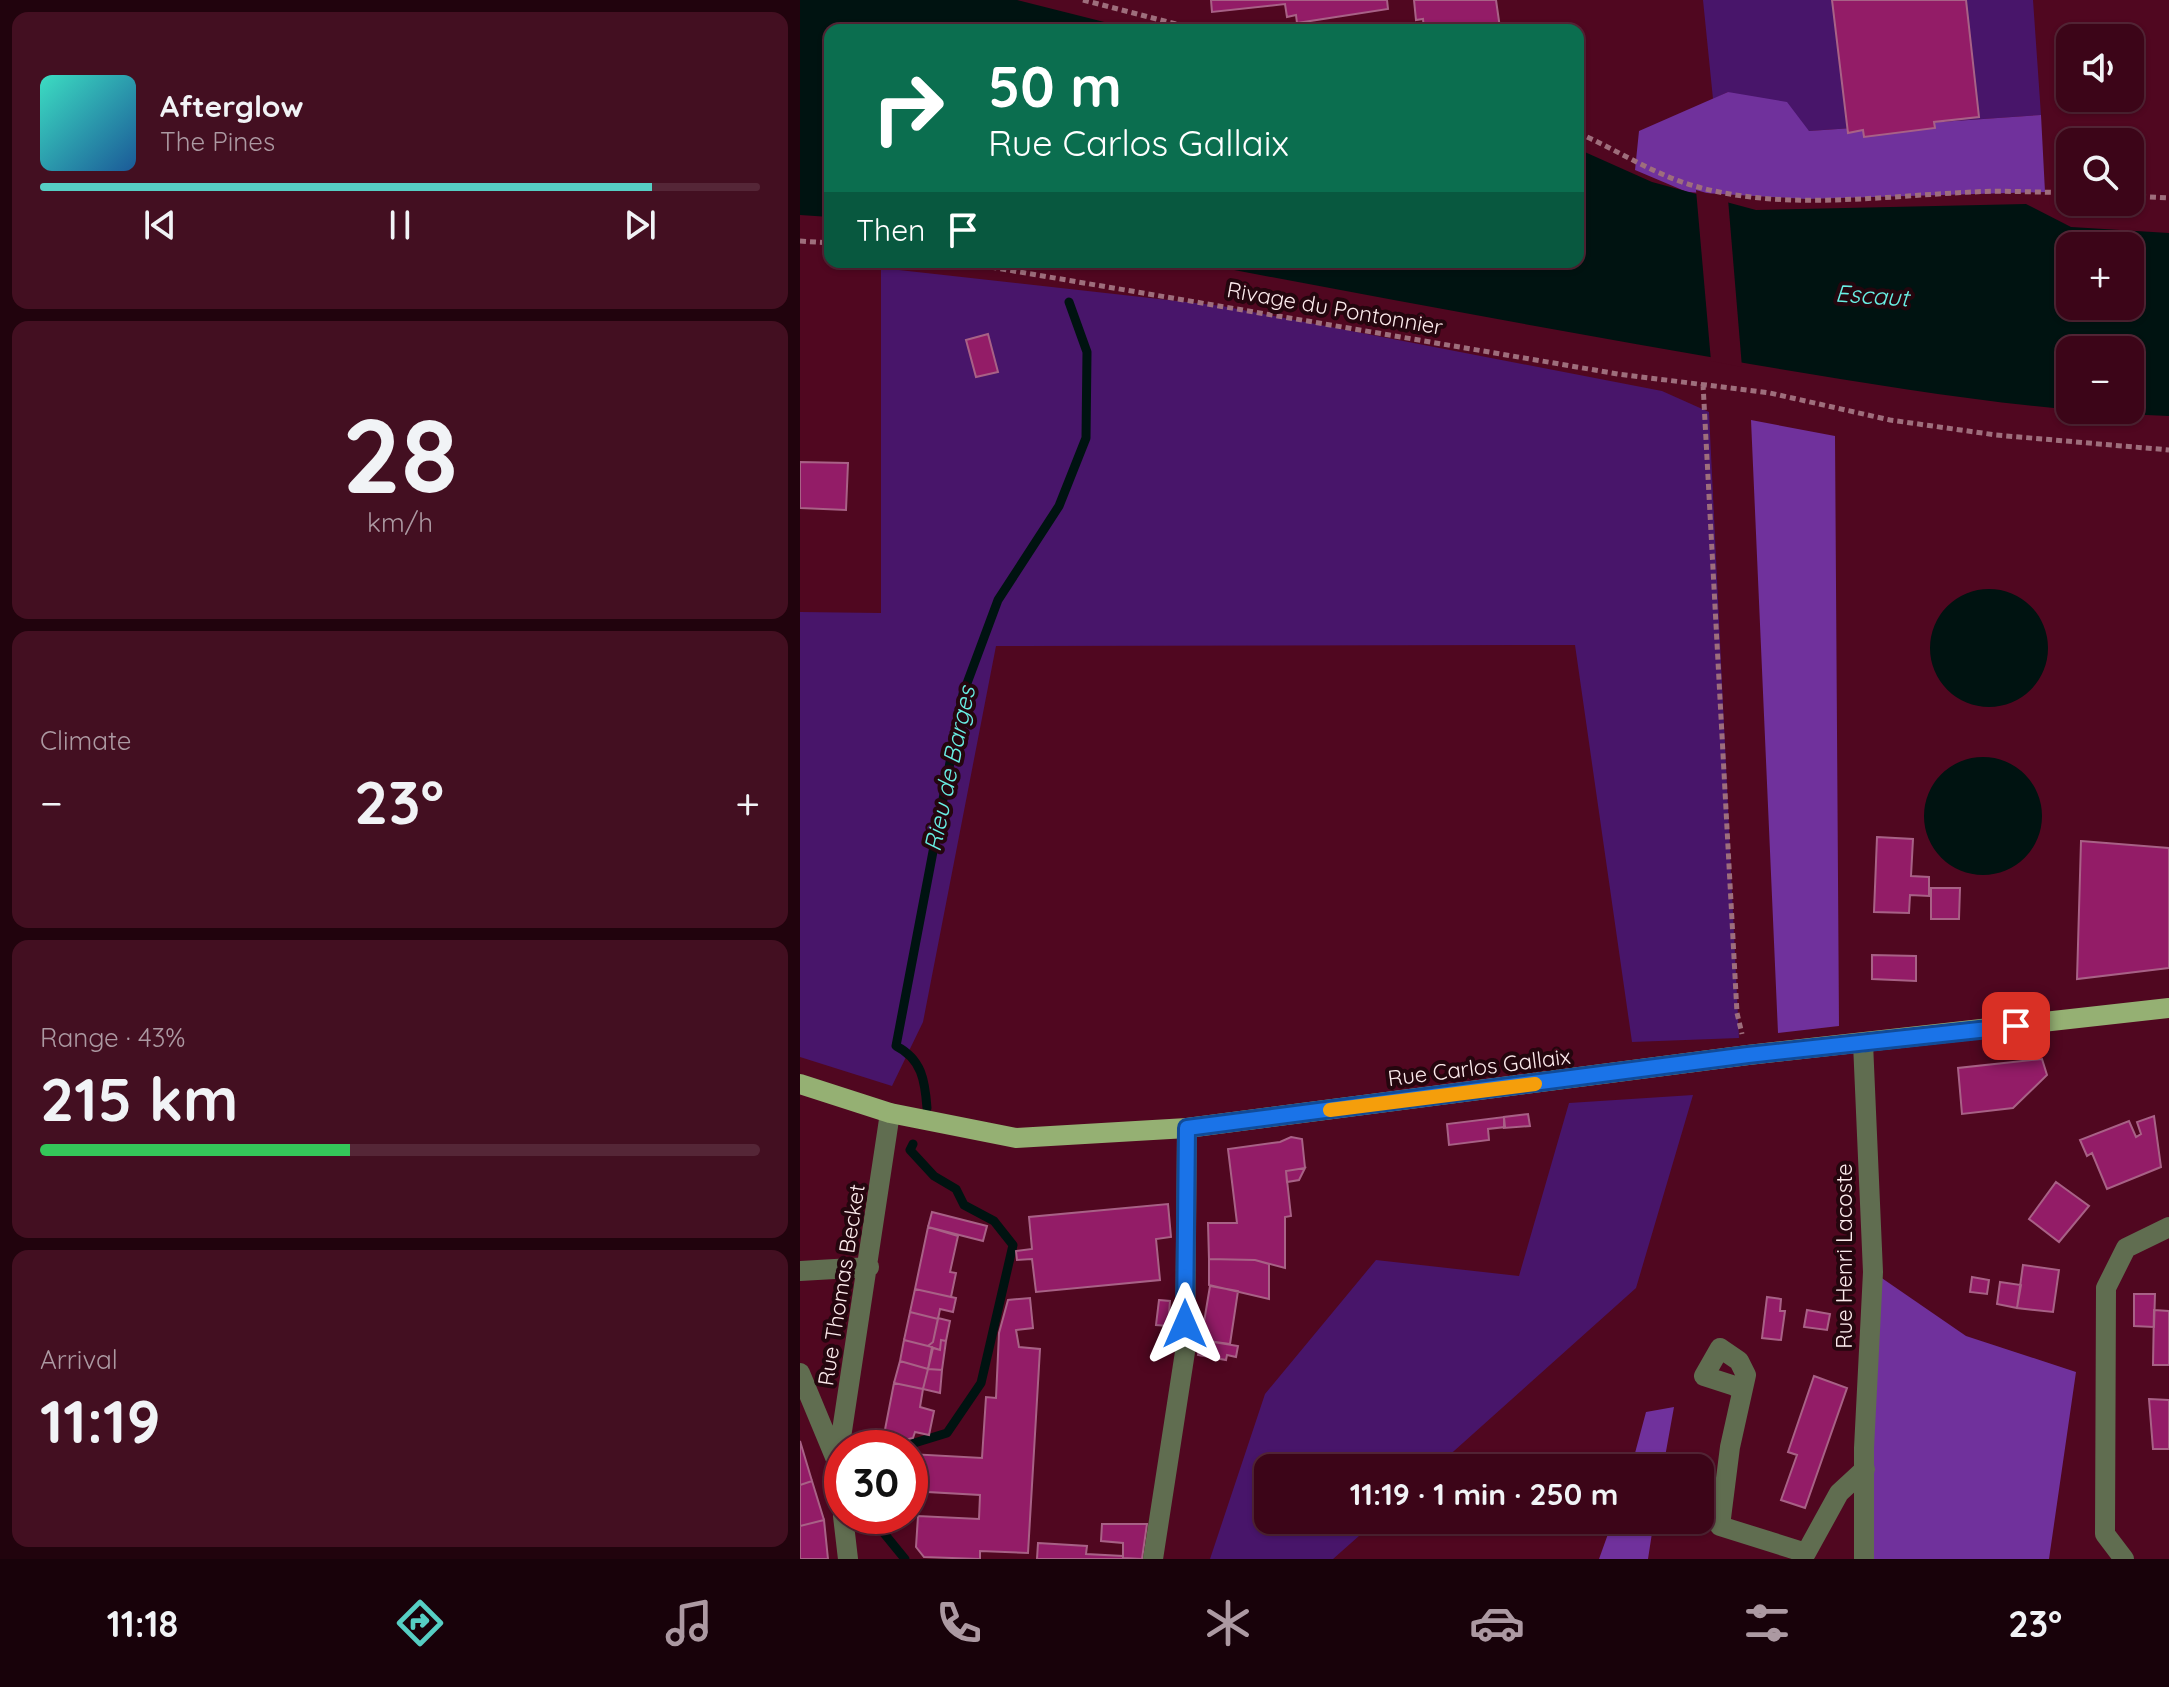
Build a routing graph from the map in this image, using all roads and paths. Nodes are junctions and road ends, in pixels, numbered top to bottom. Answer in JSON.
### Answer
{"nodes":[{"id":1,"x":1083,"y":0,"type":"edge"},
{"id":2,"x":1176,"y":24,"type":"edge"},
{"id":3,"x":1584,"y":136,"type":"edge"},
{"id":4,"x":2056,"y":192,"type":"edge"},
{"id":5,"x":2144,"y":197,"type":"edge"},
{"id":6,"x":2169,"y":198,"type":"edge"},
{"id":7,"x":800,"y":241,"type":"edge"},
{"id":8,"x":824,"y":243,"type":"edge"},
{"id":9,"x":996,"y":268,"type":"edge"},
{"id":10,"x":1703,"y":384,"type":"junction"},
{"id":11,"x":2169,"y":450,"type":"edge"},
{"id":12,"x":2169,"y":1008,"type":"edge"},
{"id":13,"x":1863,"y":1043,"type":"junction"},
{"id":14,"x":1748,"y":1055,"type":"junction"},
{"id":15,"x":800,"y":1084,"type":"edge"},
{"id":16,"x":890,"y":1113,"type":"junction"},
{"id":17,"x":1187,"y":1128,"type":"junction"},
{"id":18,"x":2169,"y":1227,"type":"edge"},
{"id":19,"x":869,"y":1267,"type":"junction"},
{"id":20,"x":800,"y":1271,"type":"edge"},
{"id":21,"x":800,"y":1373,"type":"edge"},
{"id":22,"x":1742,"y":1392,"type":"dead end"},
{"id":23,"x":843,"y":1430,"type":"edge"},
{"id":24,"x":824,"y":1432,"type":"edge"},
{"id":25,"x":1865,"y":1469,"type":"junction"},
{"id":26,"x":845,"y":1534,"type":"edge"},
{"id":27,"x":848,"y":1559,"type":"edge"},
{"id":28,"x":1153,"y":1559,"type":"edge"},
{"id":29,"x":1864,"y":1559,"type":"edge"},
{"id":30,"x":2124,"y":1559,"type":"edge"}],
"edges":[{"from":1,"to":2,"type":"path"},
{"from":3,"to":4,"type":"path"},
{"from":5,"to":6,"type":"path"},
{"from":7,"to":8,"type":"path"},
{"from":9,"to":10,"type":"path","name":"Rivage du Pontonnier"},
{"from":10,"to":11,"type":"path","name":"Rivage du Pontonnier"},
{"from":10,"to":14,"type":"path"},
{"from":12,"to":13,"type":"main road","name":"Rue Carlos Gallaix"},
{"from":13,"to":14,"type":"main road","name":"Rue Carlos Gallaix"},
{"from":13,"to":25,"type":"street","name":"Rue Henri Lacoste"},
{"from":14,"to":17,"type":"main road","name":"Rue Carlos Gallaix"},
{"from":15,"to":16,"type":"main road","name":"Rue Carlos Gallaix"},
{"from":16,"to":17,"type":"main road","name":"Rue Carlos Gallaix"},
{"from":16,"to":19,"type":"street","name":"Rue Thomas Becket"},
{"from":17,"to":28,"type":"street"},
{"from":18,"to":30,"type":"street"},
{"from":19,"to":20,"type":"street"},
{"from":19,"to":23,"type":"street","name":"Rue Thomas Becket"},
{"from":21,"to":24,"type":"street","name":"Rue Thomas Becket"},
{"from":22,"to":25,"type":"street"},
{"from":25,"to":29,"type":"street","name":"Rue Henri Lacoste"},
{"from":26,"to":27,"type":"street"}]}
